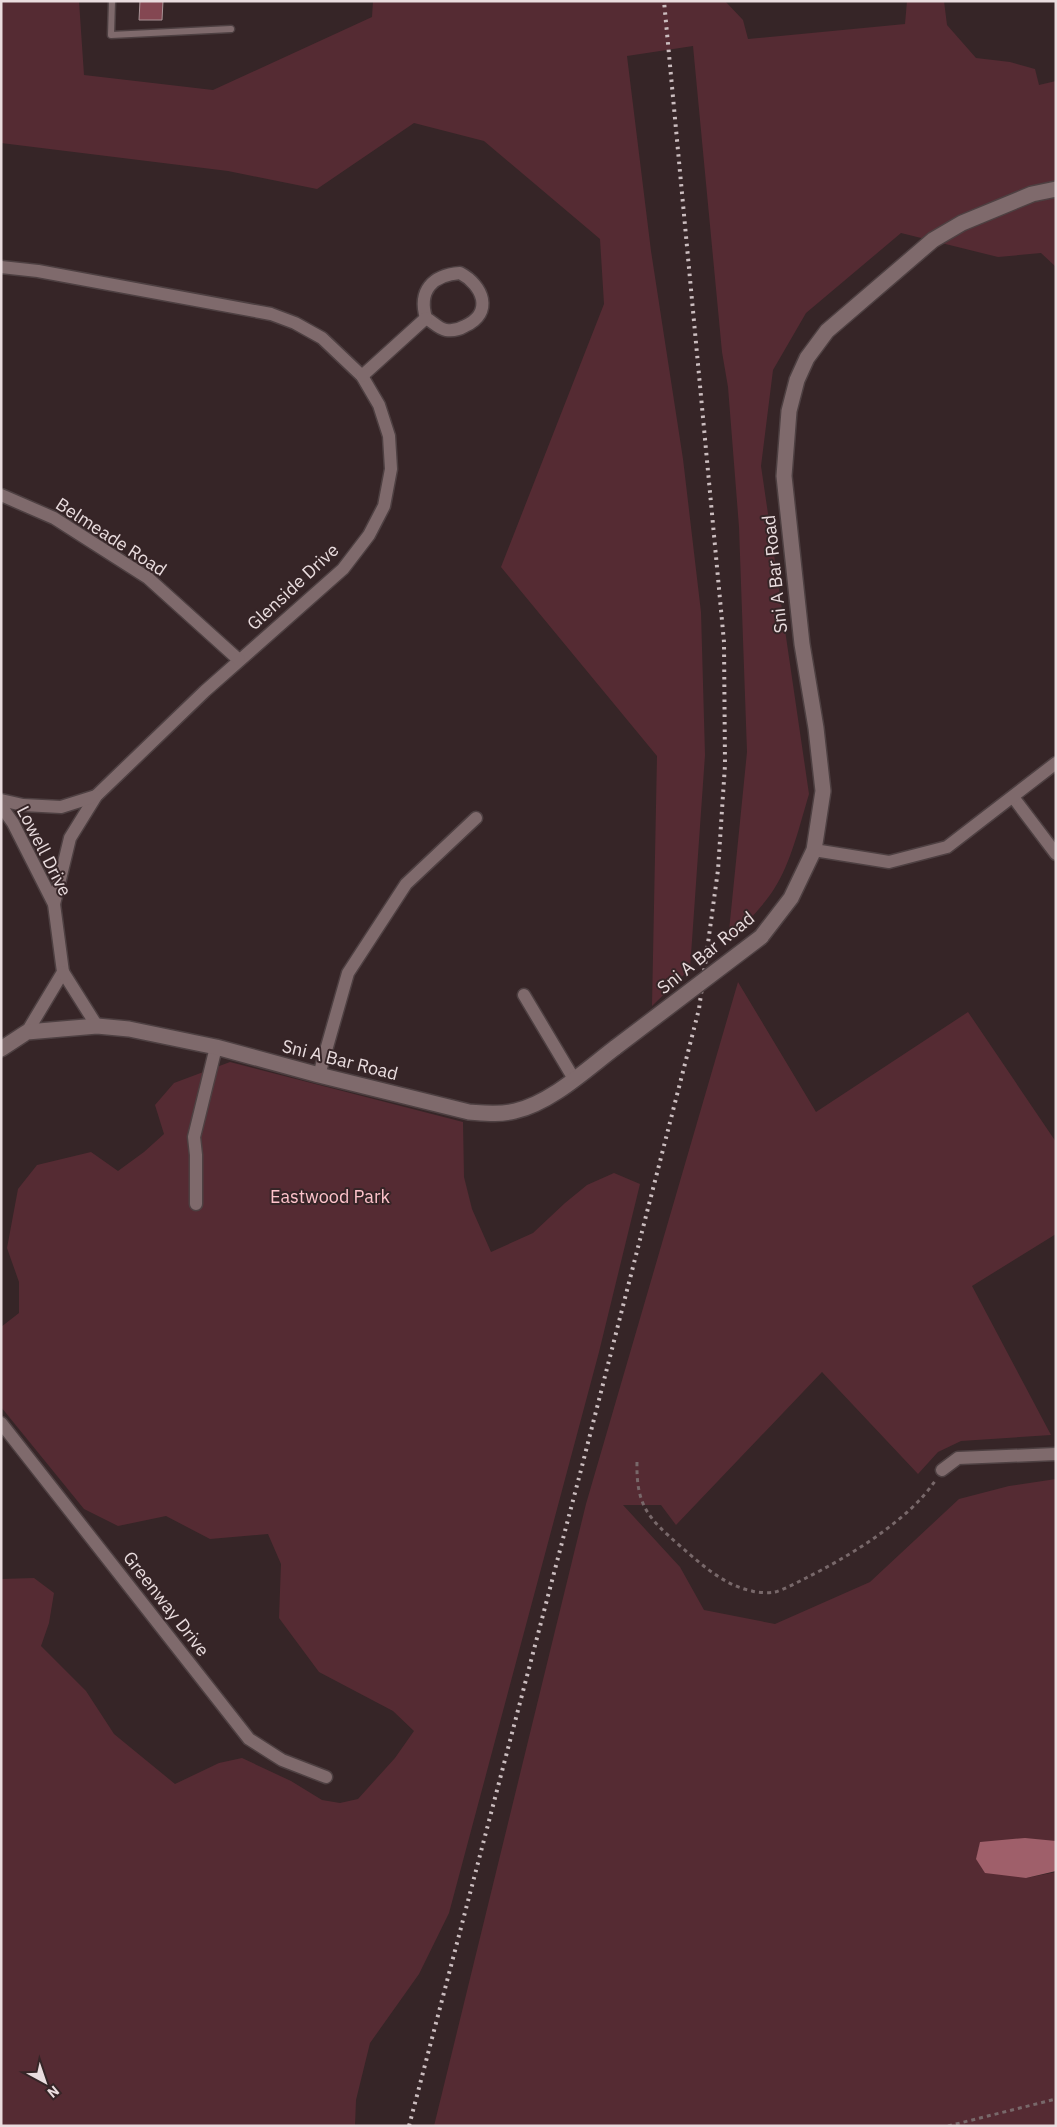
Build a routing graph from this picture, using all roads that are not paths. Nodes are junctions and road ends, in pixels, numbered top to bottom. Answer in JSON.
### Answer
{"nodes":[{"id":1,"x":112,"y":1,"type":"edge"},
{"id":2,"x":232,"y":29,"type":"dead end"},
{"id":3,"x":1056,"y":189,"type":"edge"},
{"id":4,"x":1,"y":267,"type":"edge"},
{"id":5,"x":426,"y":318,"type":"junction"},
{"id":6,"x":362,"y":376,"type":"junction"},
{"id":7,"x":1,"y":495,"type":"edge"},
{"id":8,"x":239,"y":660,"type":"junction"},
{"id":9,"x":1056,"y":763,"type":"edge"},
{"id":10,"x":96,"y":796,"type":"junction"},
{"id":11,"x":1013,"y":797,"type":"junction"},
{"id":12,"x":1,"y":800,"type":"edge"},
{"id":13,"x":1,"y":806,"type":"edge"},
{"id":14,"x":476,"y":818,"type":"dead end"},
{"id":15,"x":814,"y":850,"type":"junction"},
{"id":16,"x":1056,"y":854,"type":"edge"},
{"id":17,"x":54,"y":904,"type":"junction"},
{"id":18,"x":63,"y":972,"type":"junction"},
{"id":19,"x":524,"y":995,"type":"dead end"},
{"id":20,"x":97,"y":1026,"type":"junction"},
{"id":21,"x":27,"y":1032,"type":"junction"},
{"id":22,"x":216,"y":1048,"type":"junction"},
{"id":23,"x":1,"y":1049,"type":"edge"},
{"id":24,"x":319,"y":1075,"type":"junction"},
{"id":25,"x":574,"y":1079,"type":"junction"},
{"id":26,"x":196,"y":1204,"type":"dead end"},
{"id":27,"x":1,"y":1423,"type":"edge"},
{"id":28,"x":1056,"y":1454,"type":"edge"},
{"id":29,"x":942,"y":1470,"type":"road end"},
{"id":30,"x":326,"y":1777,"type":"dead end"}],
"edges":[{"from":1,"to":2,"type":"lane"},
{"from":3,"to":15,"type":"street","name":"Sni A Bar Road"},
{"from":4,"to":6,"type":"street","name":"Glenside Drive"},
{"from":5,"to":5,"type":"street"},
{"from":5,"to":6,"type":"street"},
{"from":6,"to":8,"type":"street","name":"Glenside Drive"},
{"from":7,"to":8,"type":"street","name":"Belmeade Road"},
{"from":8,"to":10,"type":"street","name":"Glenside Drive"},
{"from":9,"to":11,"type":"street"},
{"from":10,"to":12,"type":"street","name":"Glenside Drive"},
{"from":10,"to":17,"type":"street","name":"Glenside Drive"},
{"from":11,"to":15,"type":"street"},
{"from":11,"to":16,"type":"street"},
{"from":13,"to":17,"type":"street","name":"Lowell Drive"},
{"from":14,"to":24,"type":"street"},
{"from":15,"to":25,"type":"street","name":"Sni A Bar Road","bridge":true},
{"from":17,"to":18,"type":"street","name":"Lowell Drive"},
{"from":18,"to":20,"type":"street","name":"Lowell Drive"},
{"from":18,"to":21,"type":"street"},
{"from":19,"to":25,"type":"street"},
{"from":20,"to":21,"type":"street","name":"Sni A Bar Road"},
{"from":20,"to":22,"type":"street","name":"Sni A Bar Road"},
{"from":21,"to":23,"type":"street","name":"Sni A Bar Road"},
{"from":22,"to":24,"type":"street","name":"Sni A Bar Road"},
{"from":22,"to":26,"type":"street"},
{"from":24,"to":25,"type":"street","name":"Sni A Bar Road"},
{"from":27,"to":30,"type":"street","name":"Greenway Drive"},
{"from":28,"to":29,"type":"street"}]}
